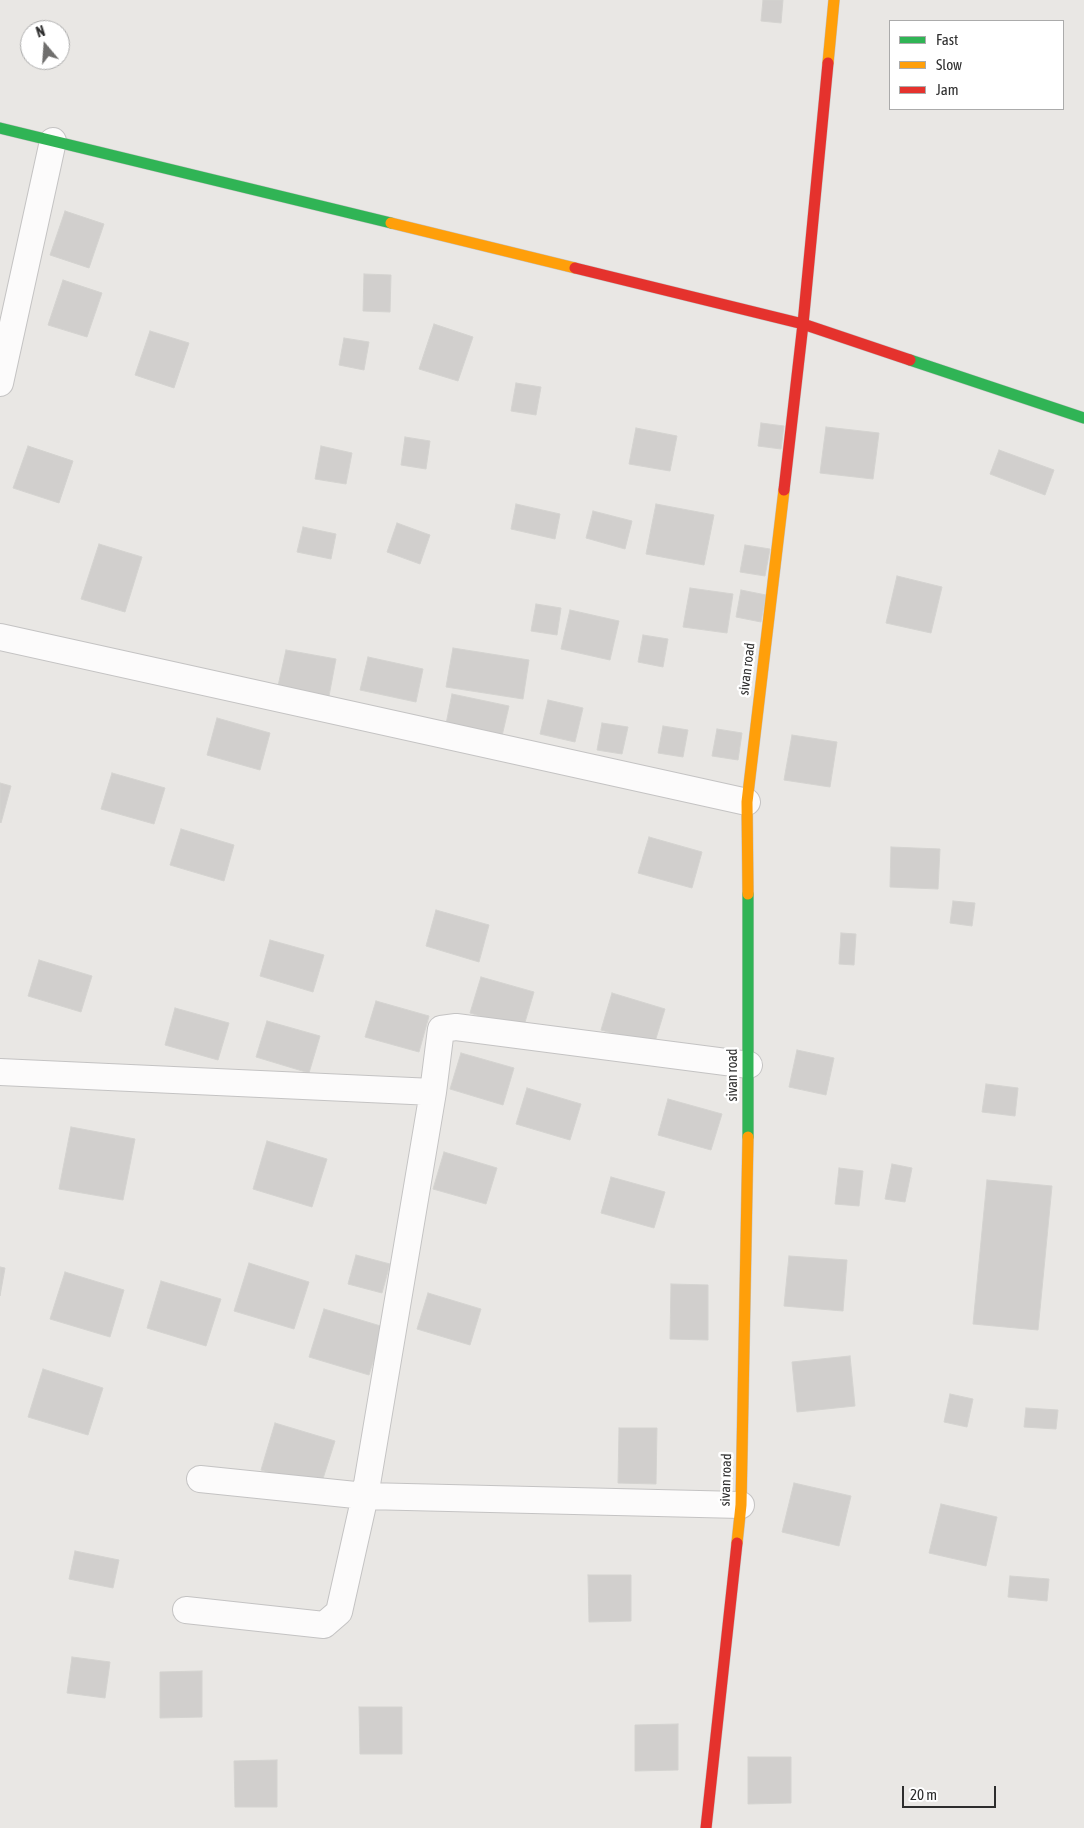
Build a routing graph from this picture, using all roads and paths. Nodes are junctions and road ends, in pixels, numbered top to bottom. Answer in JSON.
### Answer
{"nodes":[{"id":1,"x":834,"y":0,"type":"edge"},
{"id":2,"x":0,"y":128,"type":"edge"},
{"id":3,"x":53,"y":141,"type":"junction"},
{"id":4,"x":802,"y":324,"type":"junction"},
{"id":5,"x":0,"y":382,"type":"edge"},
{"id":6,"x":1084,"y":418,"type":"edge"},
{"id":7,"x":0,"y":637,"type":"edge"},
{"id":8,"x":747,"y":802,"type":"junction"},
{"id":9,"x":749,"y":1065,"type":"junction"},
{"id":10,"x":0,"y":1072,"type":"edge"},
{"id":11,"x":433,"y":1092,"type":"junction"},
{"id":12,"x":200,"y":1479,"type":"dead end"},
{"id":13,"x":365,"y":1496,"type":"junction"},
{"id":14,"x":741,"y":1505,"type":"junction"},
{"id":15,"x":186,"y":1610,"type":"dead end"},
{"id":16,"x":706,"y":1828,"type":"edge"}],
"edges":[{"from":1,"to":4,"type":"street","name":"sivan road"},
{"from":2,"to":3,"type":"street"},
{"from":3,"to":4,"type":"street"},
{"from":3,"to":5,"type":"street"},
{"from":4,"to":6,"type":"street"},
{"from":4,"to":8,"type":"street","name":"sivan road"},
{"from":7,"to":8,"type":"street"},
{"from":8,"to":9,"type":"street","name":"sivan road"},
{"from":9,"to":11,"type":"street"},
{"from":9,"to":14,"type":"street","name":"sivan road"},
{"from":10,"to":11,"type":"street"},
{"from":11,"to":13,"type":"street"},
{"from":12,"to":13,"type":"street"},
{"from":13,"to":14,"type":"street"},
{"from":13,"to":15,"type":"street"},
{"from":14,"to":16,"type":"street","name":"sivan road"}]}
